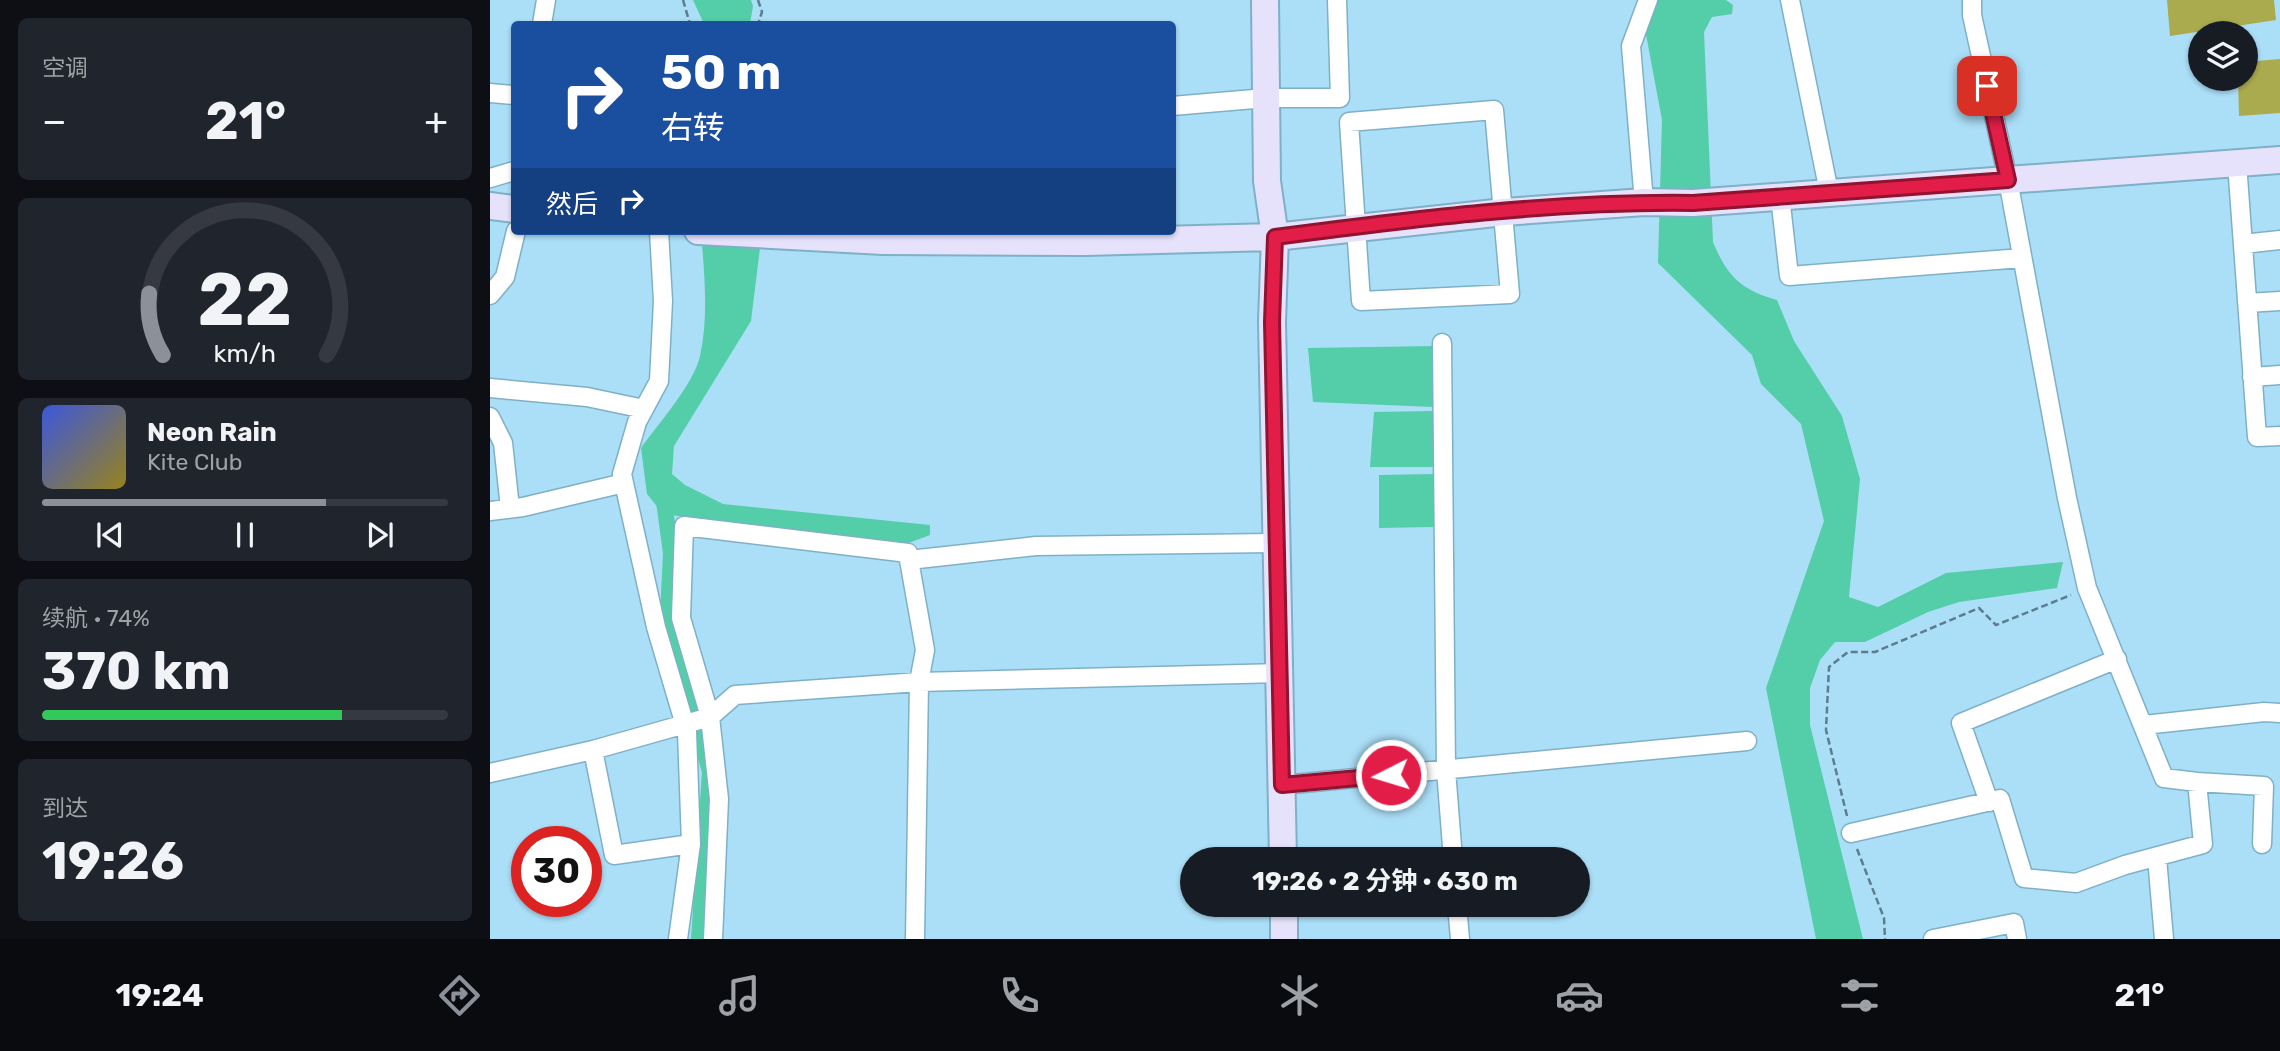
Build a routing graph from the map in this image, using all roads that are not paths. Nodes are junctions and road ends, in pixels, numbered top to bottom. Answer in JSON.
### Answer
{"nodes":[{"id":1,"x":546,"y":0,"type":"edge"},
{"id":2,"x":1265,"y":0,"type":"edge"},
{"id":3,"x":1337,"y":0,"type":"edge"},
{"id":4,"x":1648,"y":0,"type":"edge"},
{"id":5,"x":1790,"y":0,"type":"edge"},
{"id":6,"x":1972,"y":0,"type":"edge"},
{"id":7,"x":542,"y":21,"type":"edge"},
{"id":8,"x":490,"y":93,"type":"edge"},
{"id":9,"x":511,"y":95,"type":"edge"},
{"id":10,"x":1266,"y":98,"type":"junction"},
{"id":11,"x":1340,"y":98,"type":"junction"},
{"id":12,"x":1176,"y":106,"type":"edge"},
{"id":13,"x":1349,"y":122,"type":"junction"},
{"id":14,"x":2280,"y":160,"type":"edge"},
{"id":15,"x":2237,"y":163,"type":"junction"},
{"id":16,"x":511,"y":172,"type":"edge"},
{"id":17,"x":490,"y":178,"type":"edge"},
{"id":18,"x":2008,"y":180,"type":"junction"},
{"id":19,"x":1829,"y":192,"type":"junction"},
{"id":20,"x":1780,"y":196,"type":"junction"},
{"id":21,"x":1644,"y":202,"type":"junction"},
{"id":22,"x":490,"y":206,"type":"edge"},
{"id":23,"x":511,"y":209,"type":"edge"},
{"id":24,"x":1504,"y":212,"type":"junction"},
{"id":25,"x":1358,"y":226,"type":"junction"},
{"id":26,"x":515,"y":235,"type":"edge"},
{"id":27,"x":659,"y":235,"type":"edge"},
{"id":28,"x":769,"y":235,"type":"edge"},
{"id":29,"x":1275,"y":237,"type":"junction"},
{"id":30,"x":2280,"y":240,"type":"edge"},
{"id":31,"x":2243,"y":244,"type":"junction"},
{"id":32,"x":2022,"y":258,"type":"junction"},
{"id":33,"x":490,"y":295,"type":"edge"},
{"id":34,"x":2280,"y":301,"type":"edge"},
{"id":35,"x":2247,"y":303,"type":"junction"},
{"id":36,"x":1442,"y":343,"type":"dead end"},
{"id":37,"x":2280,"y":374,"type":"edge"},
{"id":38,"x":2252,"y":377,"type":"junction"},
{"id":39,"x":490,"y":388,"type":"edge"},
{"id":40,"x":644,"y":409,"type":"junction"},
{"id":41,"x":490,"y":417,"type":"edge"},
{"id":42,"x":2280,"y":436,"type":"edge"},
{"id":43,"x":624,"y":483,"type":"junction"},
{"id":44,"x":510,"y":508,"type":"junction"},
{"id":45,"x":490,"y":511,"type":"edge"},
{"id":46,"x":1279,"y":542,"type":"junction"},
{"id":47,"x":909,"y":560,"type":"junction"},
{"id":48,"x":2117,"y":659,"type":"junction"},
{"id":49,"x":1280,"y":673,"type":"junction"},
{"id":50,"x":919,"y":682,"type":"junction"},
{"id":51,"x":2280,"y":713,"type":"edge"},
{"id":52,"x":709,"y":717,"type":"junction"},
{"id":53,"x":684,"y":723,"type":"junction"},
{"id":54,"x":2144,"y":725,"type":"junction"},
{"id":55,"x":1747,"y":741,"type":"dead end"},
{"id":56,"x":593,"y":750,"type":"junction"},
{"id":57,"x":1446,"y":769,"type":"junction"},
{"id":58,"x":490,"y":773,"type":"edge"},
{"id":59,"x":2197,"y":782,"type":"junction"},
{"id":60,"x":1282,"y":785,"type":"junction"},
{"id":61,"x":1989,"y":802,"type":"junction"},
{"id":62,"x":1851,"y":833,"type":"road end"},
{"id":63,"x":691,"y":844,"type":"junction"},
{"id":64,"x":2262,"y":844,"type":"dead end"},
{"id":65,"x":1283,"y":847,"type":"edge"},
{"id":66,"x":1452,"y":847,"type":"edge"},
{"id":67,"x":2157,"y":858,"type":"junction"},
{"id":68,"x":1284,"y":917,"type":"edge"},
{"id":69,"x":1458,"y":917,"type":"edge"},
{"id":70,"x":678,"y":939,"type":"edge"},
{"id":71,"x":713,"y":939,"type":"edge"},
{"id":72,"x":915,"y":939,"type":"edge"},
{"id":73,"x":1284,"y":939,"type":"edge"},
{"id":74,"x":1460,"y":939,"type":"edge"},
{"id":75,"x":1933,"y":939,"type":"edge"},
{"id":76,"x":2017,"y":939,"type":"edge"},
{"id":77,"x":2164,"y":939,"type":"edge"}],
"edges":[{"from":1,"to":7,"type":"street"},
{"from":2,"to":10,"type":"street"},
{"from":3,"to":11,"type":"street"},
{"from":4,"to":21,"type":"street"},
{"from":5,"to":19,"type":"street"},
{"from":6,"to":18,"type":"street"},
{"from":8,"to":9,"type":"street"},
{"from":10,"to":11,"type":"street"},
{"from":10,"to":12,"type":"street"},
{"from":10,"to":29,"type":"street"},
{"from":11,"to":13,"type":"street"},
{"from":13,"to":24,"type":"street"},
{"from":13,"to":25,"type":"street"},
{"from":14,"to":15,"type":"street"},
{"from":15,"to":18,"type":"street"},
{"from":15,"to":31,"type":"street"},
{"from":16,"to":17,"type":"street"},
{"from":18,"to":19,"type":"street"},
{"from":18,"to":32,"type":"street"},
{"from":19,"to":20,"type":"street"},
{"from":20,"to":21,"type":"street"},
{"from":20,"to":32,"type":"street"},
{"from":21,"to":24,"type":"street"},
{"from":22,"to":23,"type":"street"},
{"from":24,"to":25,"type":"street"},
{"from":24,"to":25,"type":"street"},
{"from":25,"to":29,"type":"street"},
{"from":26,"to":33,"type":"street"},
{"from":27,"to":40,"type":"street"},
{"from":28,"to":29,"type":"street"},
{"from":29,"to":46,"type":"street"},
{"from":30,"to":31,"type":"street"},
{"from":31,"to":35,"type":"street"},
{"from":32,"to":48,"type":"street"},
{"from":34,"to":35,"type":"street"},
{"from":35,"to":38,"type":"street"},
{"from":36,"to":57,"type":"street"},
{"from":37,"to":38,"type":"street"},
{"from":38,"to":42,"type":"street"},
{"from":39,"to":40,"type":"street"},
{"from":40,"to":43,"type":"street"},
{"from":41,"to":44,"type":"street"},
{"from":43,"to":44,"type":"street"},
{"from":43,"to":53,"type":"street"},
{"from":44,"to":45,"type":"street"},
{"from":46,"to":47,"type":"street"},
{"from":46,"to":49,"type":"street"},
{"from":47,"to":50,"type":"street"},
{"from":47,"to":52,"type":"street"},
{"from":48,"to":54,"type":"street"},
{"from":48,"to":61,"type":"street"},
{"from":49,"to":50,"type":"street"},
{"from":49,"to":60,"type":"street"},
{"from":50,"to":52,"type":"street"},
{"from":50,"to":72,"type":"street"},
{"from":51,"to":54,"type":"street"},
{"from":52,"to":53,"type":"street"},
{"from":52,"to":71,"type":"street"},
{"from":53,"to":56,"type":"street"},
{"from":53,"to":63,"type":"street"},
{"from":54,"to":59,"type":"street"},
{"from":55,"to":57,"type":"street"},
{"from":56,"to":58,"type":"street"},
{"from":56,"to":63,"type":"street"},
{"from":57,"to":60,"type":"street"},
{"from":57,"to":66,"type":"street"},
{"from":59,"to":64,"type":"street"},
{"from":59,"to":67,"type":"street"},
{"from":60,"to":65,"type":"street"},
{"from":61,"to":62,"type":"street"},
{"from":61,"to":67,"type":"street"},
{"from":63,"to":70,"type":"street"},
{"from":67,"to":77,"type":"street"},
{"from":68,"to":73,"type":"street"},
{"from":69,"to":74,"type":"street"},
{"from":75,"to":76,"type":"street"}]}
